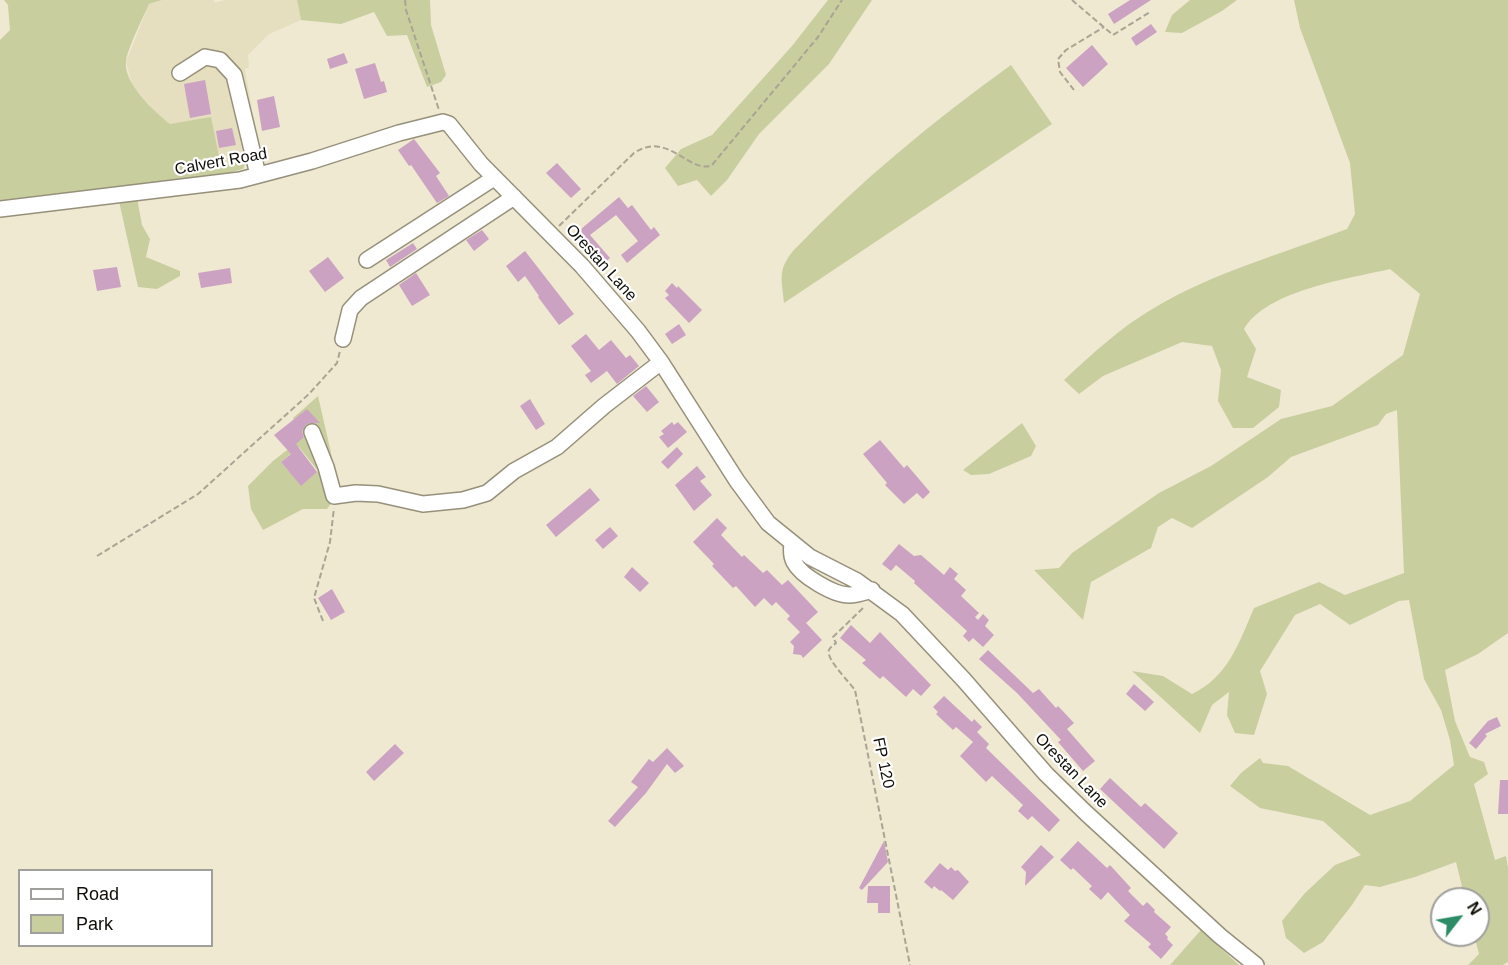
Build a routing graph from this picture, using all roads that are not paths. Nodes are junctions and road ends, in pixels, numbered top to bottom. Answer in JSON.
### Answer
{"nodes":[{"id":1,"x":180,"y":73,"type":"dead end"},
{"id":2,"x":442,"y":122,"type":"joint"},
{"id":3,"x":258,"y":175,"type":"junction"},
{"id":4,"x":494,"y":177,"type":"junction"},
{"id":5,"x":514,"y":197,"type":"junction"},
{"id":6,"x":0,"y":209,"type":"edge"},
{"id":7,"x":367,"y":260,"type":"dead end"},
{"id":8,"x":343,"y":339,"type":"road end"},
{"id":9,"x":661,"y":362,"type":"junction"},
{"id":10,"x":312,"y":432,"type":"dead end"},
{"id":11,"x":1256,"y":965,"type":"edge"}],
"edges":[{"from":1,"to":3,"type":"street"},
{"from":2,"to":3,"type":"street","name":"Calvert Road"},
{"from":2,"to":4,"type":"street","name":"Orestan Lane"},
{"from":3,"to":6,"type":"street","name":"Calvert Road"},
{"from":4,"to":5,"type":"street","name":"Orestan Lane"},
{"from":4,"to":7,"type":"street"},
{"from":5,"to":8,"type":"street"},
{"from":5,"to":9,"type":"street","name":"Orestan Lane"},
{"from":9,"to":10,"type":"street"},
{"from":9,"to":11,"type":"street","name":"Orestan Lane"}]}
